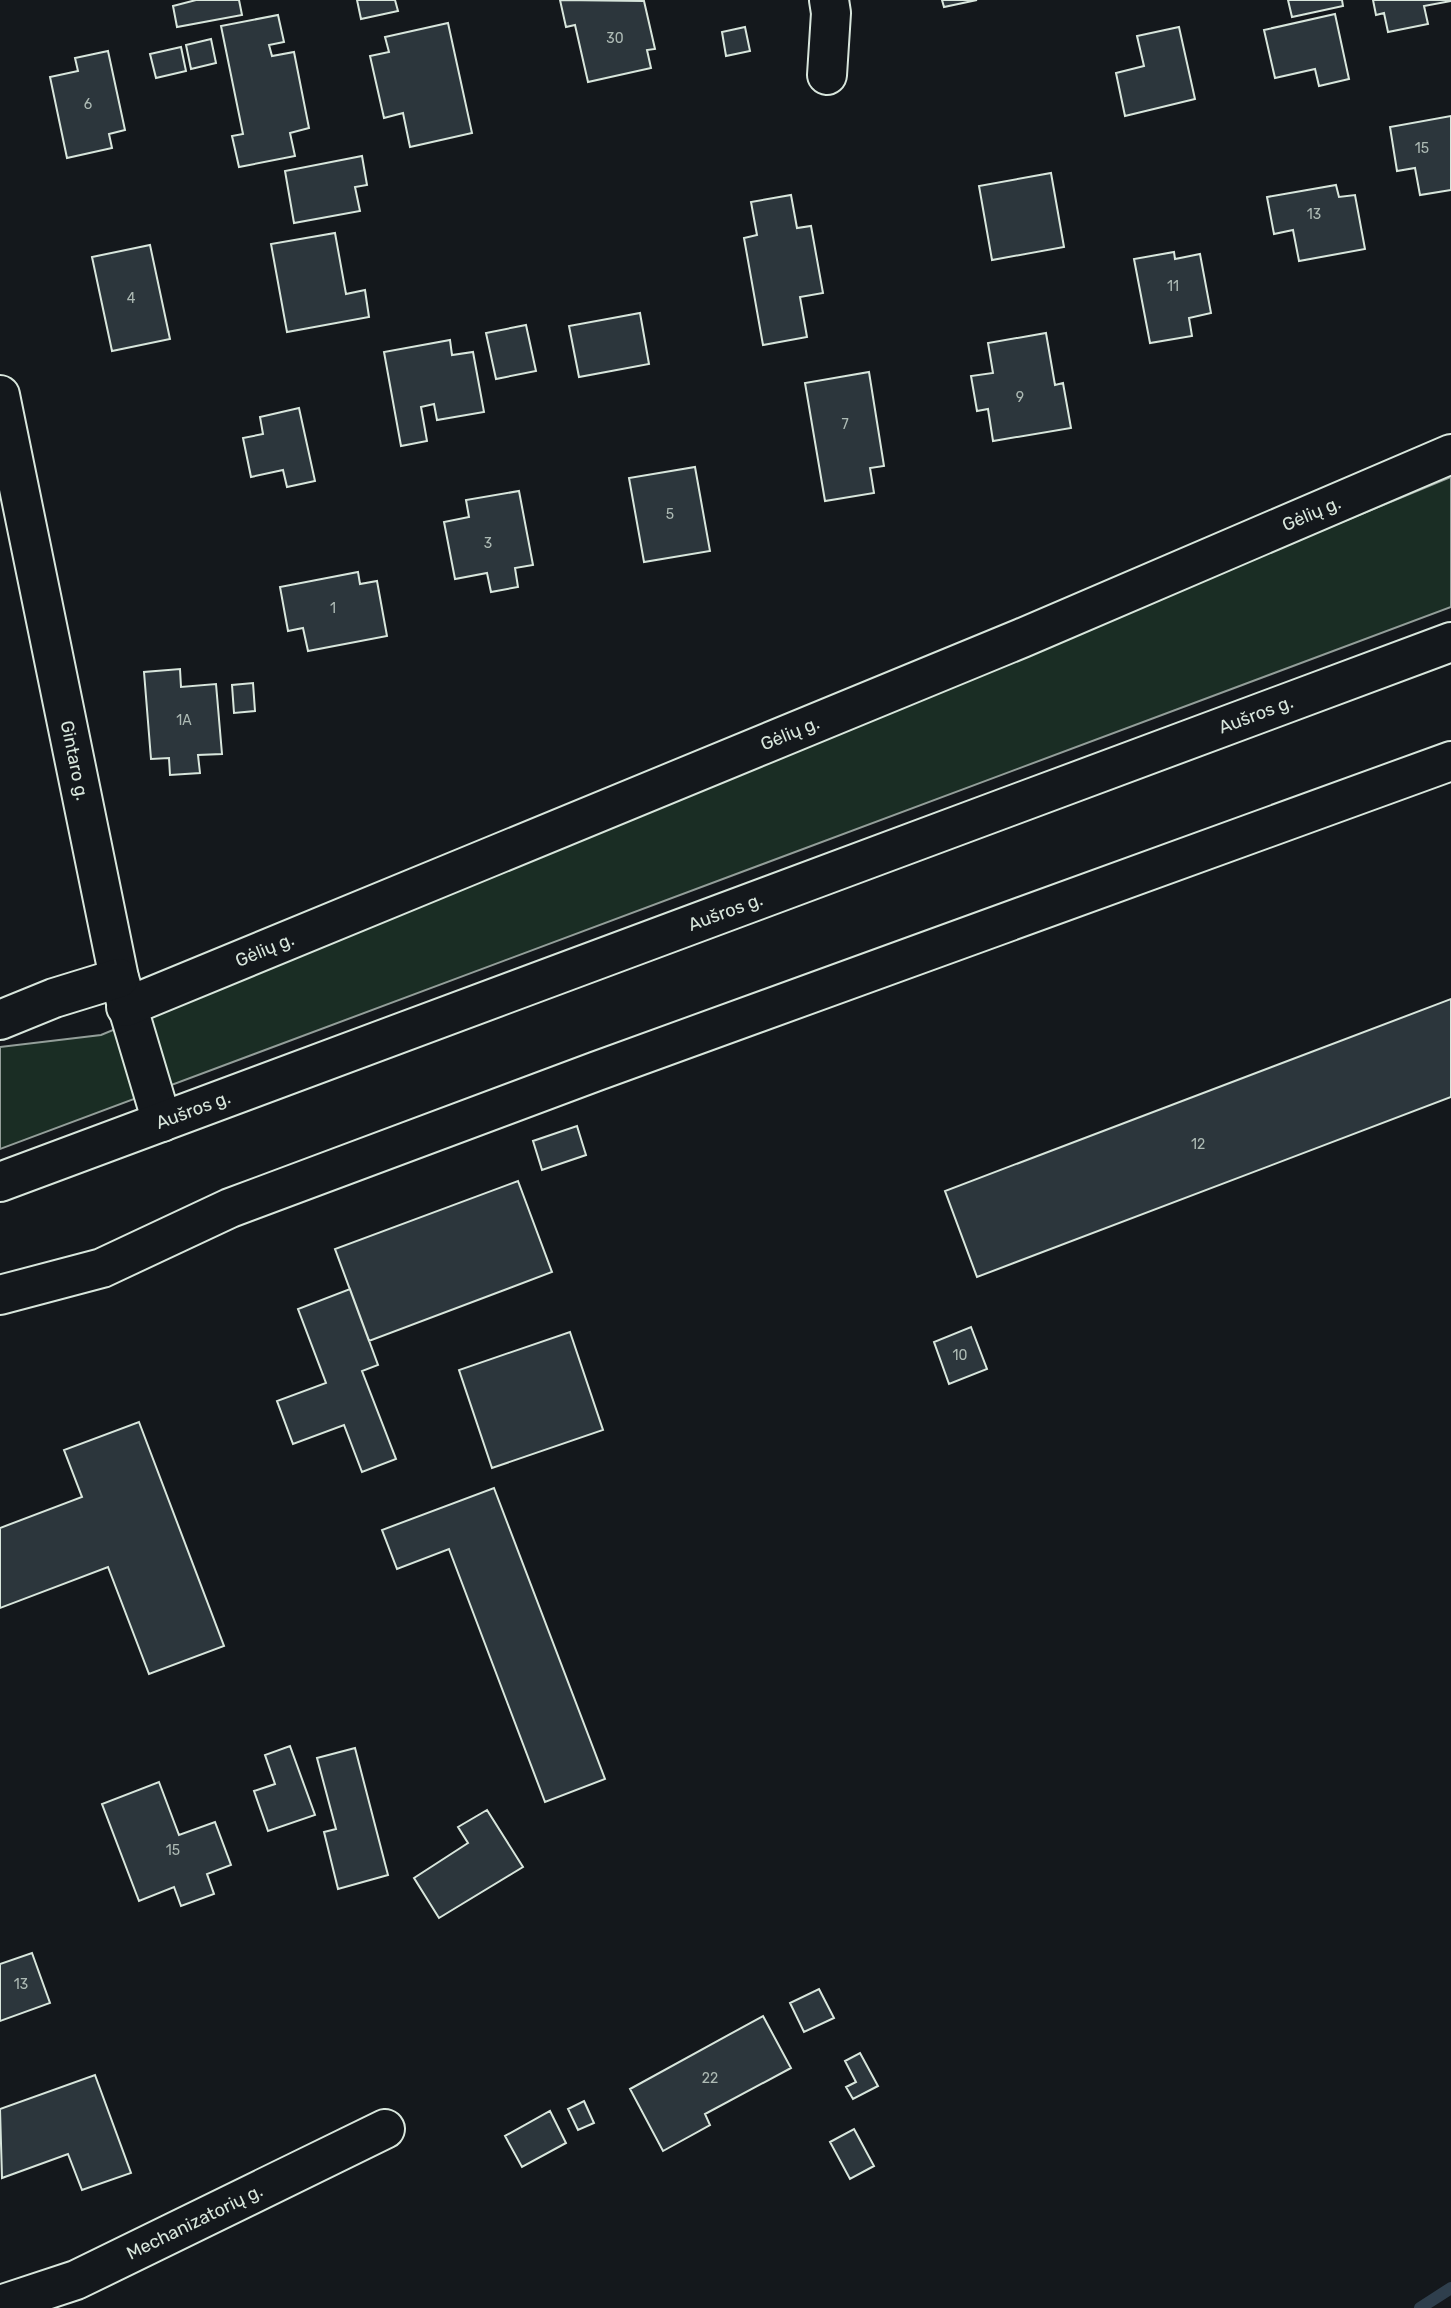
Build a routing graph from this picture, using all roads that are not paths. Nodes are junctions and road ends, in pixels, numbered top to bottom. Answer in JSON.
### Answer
{"nodes":[{"id":1,"x":829,"y":0,"type":"edge"},
{"id":2,"x":827,"y":75,"type":"dead end"},
{"id":3,"x":0,"y":395,"type":"edge"},
{"id":4,"x":1451,"y":454,"type":"edge"},
{"id":5,"x":1451,"y":642,"type":"edge"},
{"id":6,"x":1451,"y":761,"type":"edge"},
{"id":7,"x":123,"y":992,"type":"junction"},
{"id":8,"x":0,"y":1020,"type":"edge"},
{"id":9,"x":162,"y":1122,"type":"junction"},
{"id":10,"x":0,"y":1182,"type":"edge"},
{"id":11,"x":0,"y":1295,"type":"edge"},
{"id":12,"x":385,"y":2129,"type":"dead end"},
{"id":13,"x":0,"y":2305,"type":"edge"}],
"edges":[{"from":1,"to":2,"type":"street"},
{"from":3,"to":7,"type":"street","name":"Gintaro g."},
{"from":4,"to":7,"type":"street","name":"Gėlių g."},
{"from":5,"to":9,"type":"street","name":"Aušros g."},
{"from":6,"to":11,"type":"street"},
{"from":7,"to":8,"type":"street","name":"Gėlių g."},
{"from":7,"to":9,"type":"street","name":"Gintaro g."},
{"from":9,"to":10,"type":"street","name":"Aušros g."},
{"from":12,"to":13,"type":"street","name":"Mechanizatorių g."}]}
